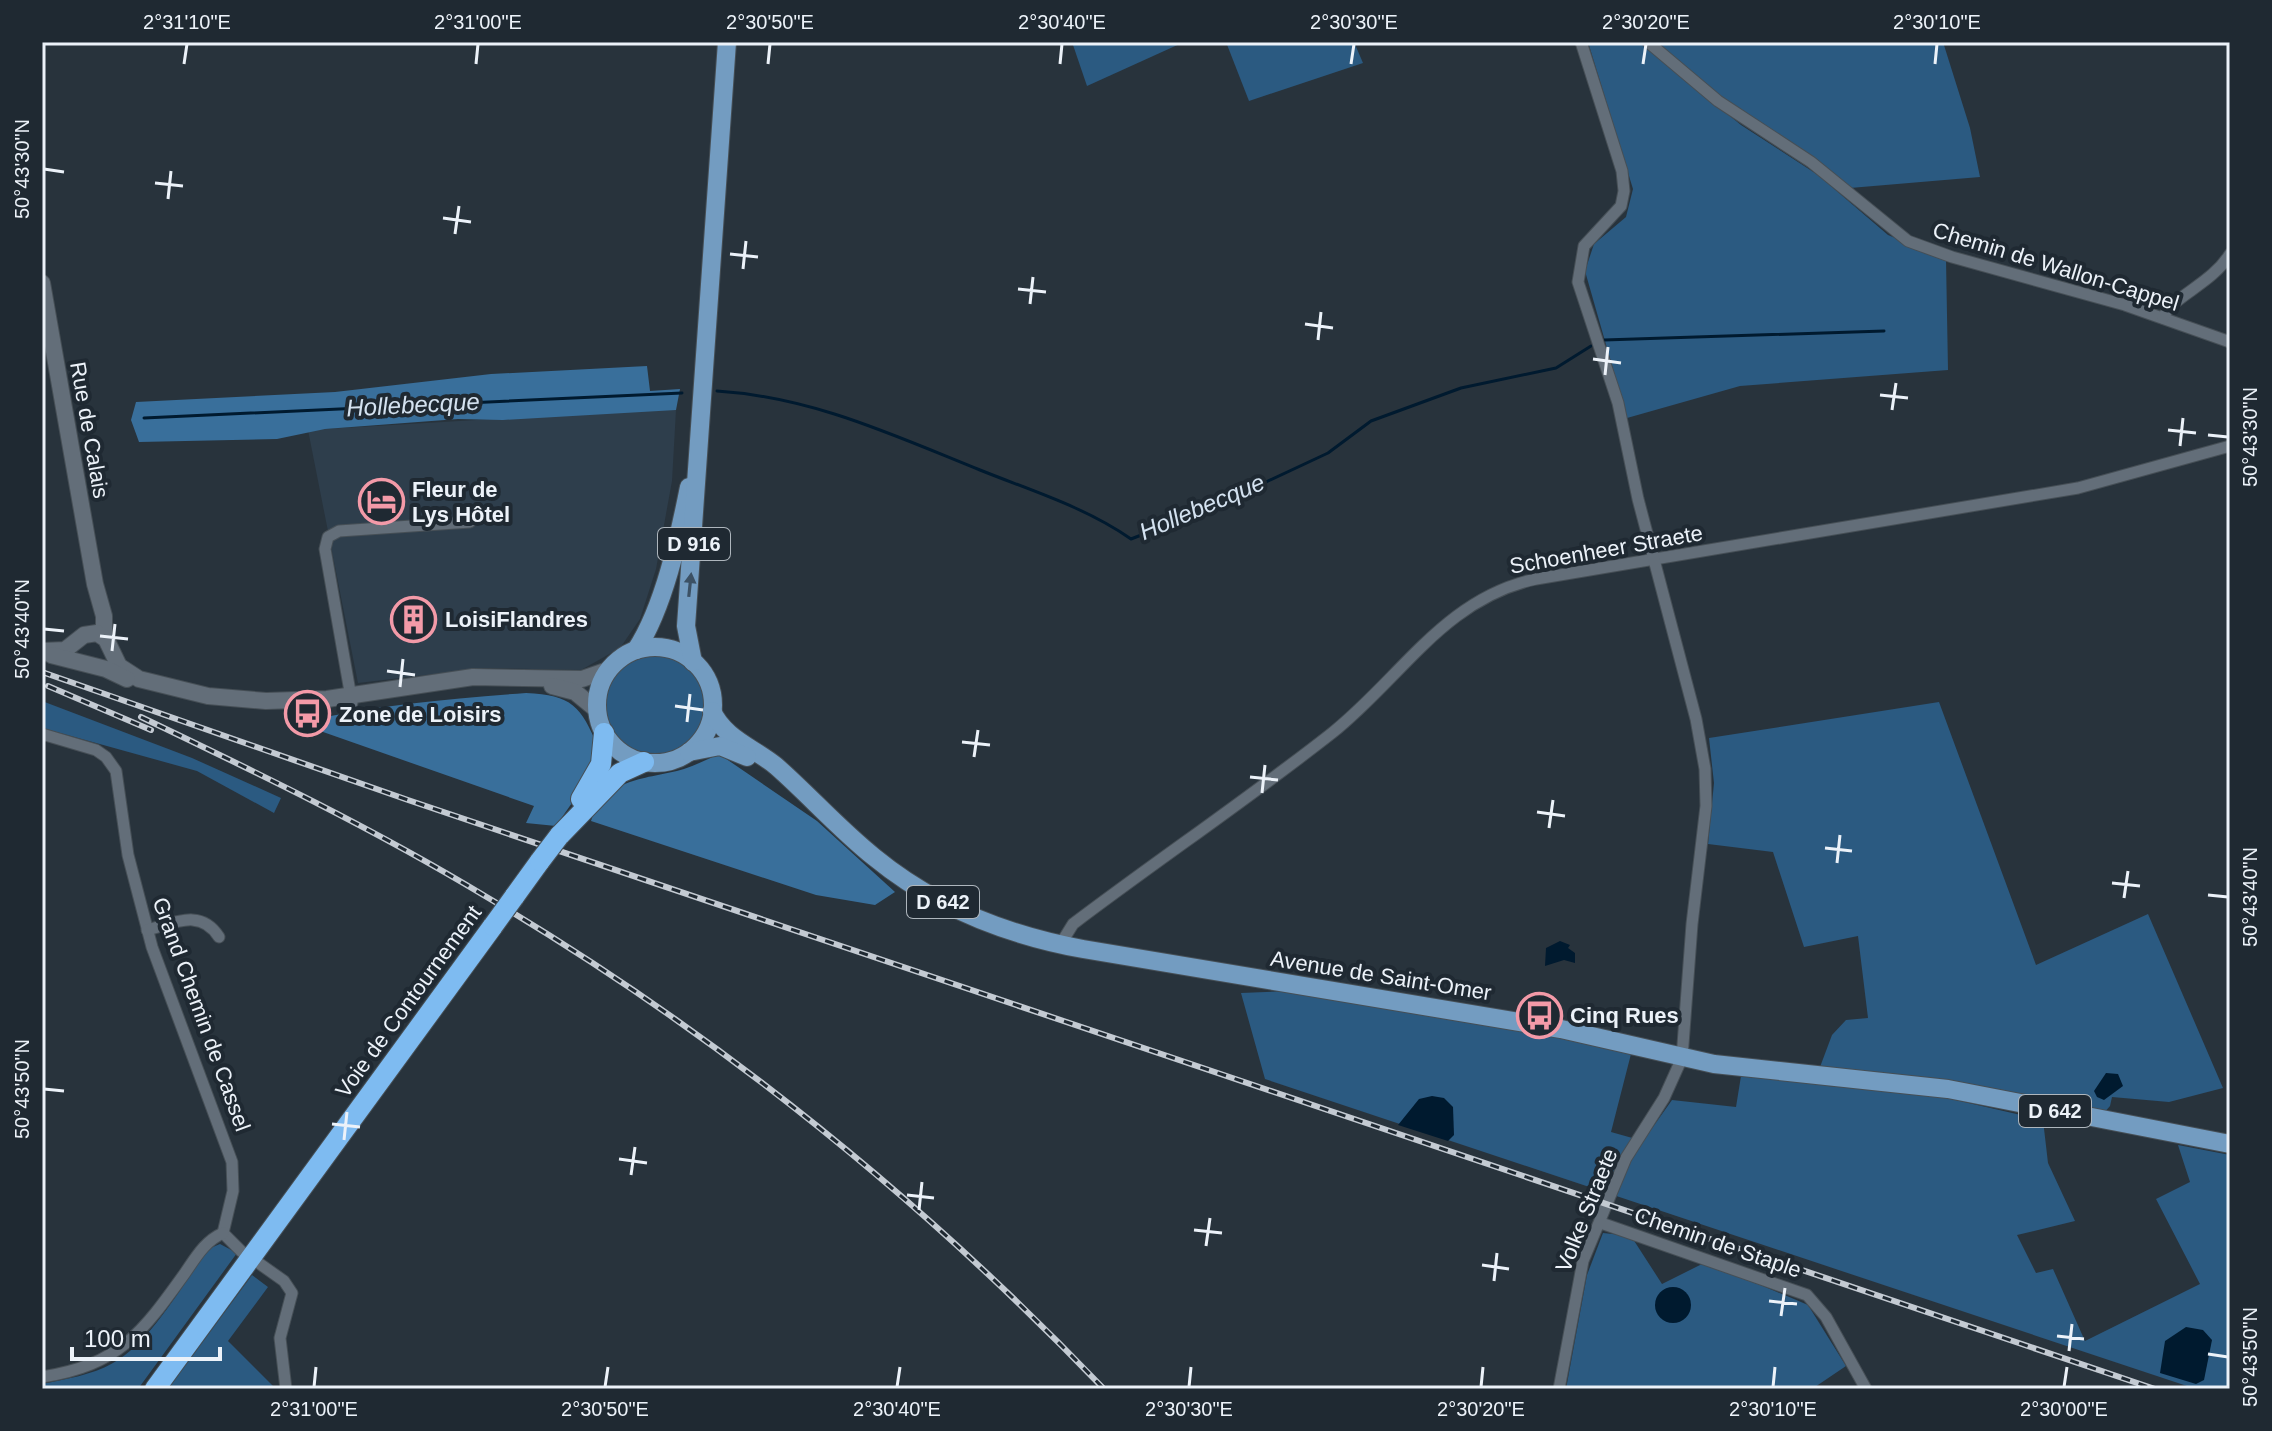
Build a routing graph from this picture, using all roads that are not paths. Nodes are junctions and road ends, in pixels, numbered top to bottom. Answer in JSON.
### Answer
{"nodes":[{"id":1,"x":727,"y":42,"type":"edge"},
{"id":2,"x":1581,"y":42,"type":"edge"},
{"id":3,"x":1648,"y":42,"type":"edge"},
{"id":4,"x":2230,"y":254,"type":"edge"},
{"id":5,"x":42,"y":283,"type":"edge"},
{"id":6,"x":2163,"y":318,"type":"junction"},
{"id":7,"x":2230,"y":342,"type":"edge"},
{"id":8,"x":700,"y":425,"type":"junction"},
{"id":9,"x":2230,"y":446,"type":"edge"},
{"id":10,"x":470,"y":522,"type":"dead end"},
{"id":11,"x":1654,"y":559,"type":"junction"},
{"id":12,"x":95,"y":641,"type":"junction"},
{"id":13,"x":636,"y":650,"type":"junction"},
{"id":14,"x":42,"y":651,"type":"edge"},
{"id":15,"x":693,"y":662,"type":"junction"},
{"id":16,"x":89,"y":665,"type":"junction"},
{"id":17,"x":608,"y":670,"type":"junction"},
{"id":18,"x":351,"y":699,"type":"junction"},
{"id":19,"x":597,"y":710,"type":"junction"},
{"id":20,"x":712,"y":711,"type":"junction"},
{"id":21,"x":604,"y":733,"type":"junction"},
{"id":22,"x":42,"y":734,"type":"edge"},
{"id":23,"x":689,"y":752,"type":"junction"},
{"id":24,"x":644,"y":762,"type":"junction"},
{"id":25,"x":801,"y":792,"type":"junction"},
{"id":26,"x":559,"y":836,"type":"junction"},
{"id":27,"x":147,"y":930,"type":"junction"},
{"id":28,"x":219,"y":937,"type":"dead end"},
{"id":29,"x":1060,"y":945,"type":"junction"},
{"id":30,"x":1682,"y":1058,"type":"junction"},
{"id":31,"x":2230,"y":1144,"type":"edge"},
{"id":32,"x":1601,"y":1223,"type":"junction"},
{"id":33,"x":223,"y":1233,"type":"junction"},
{"id":34,"x":242,"y":1252,"type":"dead end"},
{"id":35,"x":260,"y":1264,"type":"dead end"},
{"id":36,"x":42,"y":1377,"type":"edge"},
{"id":37,"x":155,"y":1389,"type":"edge"},
{"id":38,"x":286,"y":1389,"type":"edge"},
{"id":39,"x":1559,"y":1389,"type":"edge"},
{"id":40,"x":1866,"y":1389,"type":"edge"}],
"edges":[{"from":1,"to":8,"type":"main road","number":"D 916"},
{"from":2,"to":11,"type":"street","name":"Volke Straete"},
{"from":3,"to":6,"type":"street","name":"Chemin de Wallon-Cappel"},
{"from":4,"to":6,"type":"street"},
{"from":5,"to":12,"type":"main road","name":"Rue de Calais"},
{"from":6,"to":7,"type":"street","name":"Chemin de Wallon-Cappel"},
{"from":8,"to":13,"type":"main road","number":"D 916"},
{"from":15,"to":8,"type":"main road","number":"D 916","one_way":true},
{"from":9,"to":11,"type":"street","name":"Schoenheer Straete"},
{"from":10,"to":18,"type":"street"},
{"from":11,"to":29,"type":"street","name":"Schoenheer Straete"},
{"from":11,"to":30,"type":"street","name":"Volke Straete"},
{"from":12,"to":14,"type":"main road"},
{"from":12,"to":16,"type":"main road"},
{"from":12,"to":16,"type":"main road","name":"Rue de Calais"},
{"from":12,"to":18,"type":"main road"},
{"from":13,"to":15,"type":"main road"},
{"from":13,"to":17,"type":"main road"},
{"from":14,"to":16,"type":"main road"},
{"from":15,"to":20,"type":"main road"},
{"from":16,"to":18,"type":"main road"},
{"from":17,"to":18,"type":"main road"},
{"from":17,"to":19,"type":"main road"},
{"from":18,"to":19,"type":"main road"},
{"from":19,"to":21,"type":"main road"},
{"from":20,"to":23,"type":"main road"},
{"from":20,"to":25,"type":"main road","name":"Avenue de Saint-Omer","number":"D 642"},
{"from":21,"to":24,"type":"main road"},
{"from":21,"to":26,"type":"highway","name":"Voie de Contournement"},
{"from":22,"to":27,"type":"street","name":"Grand Chemin de Cassel"},
{"from":23,"to":24,"type":"main road"},
{"from":23,"to":25,"type":"main road","name":"Avenue de Saint-Omer","number":"D 642"},
{"from":24,"to":26,"type":"highway","name":"Voie de Contournement"},
{"from":25,"to":29,"type":"main road","name":"Avenue de Saint-Omer","number":"D 642"},
{"from":26,"to":37,"type":"highway","name":"Voie de Contournement","bridge":true},
{"from":27,"to":28,"type":"street"},
{"from":27,"to":33,"type":"street","name":"Grand Chemin de Cassel"},
{"from":29,"to":30,"type":"main road","name":"Avenue de Saint-Omer","number":"D 642"},
{"from":30,"to":31,"type":"main road","name":"Avenue de Saint-Omer","number":"D 642"},
{"from":30,"to":32,"type":"street","name":"Volke Straete"},
{"from":32,"to":39,"type":"street","name":"Volke Straete"},
{"from":32,"to":40,"type":"street","name":"Chemin de Staple"},
{"from":33,"to":34,"type":"street"},
{"from":33,"to":36,"type":"street"},
{"from":35,"to":38,"type":"street"}]}
